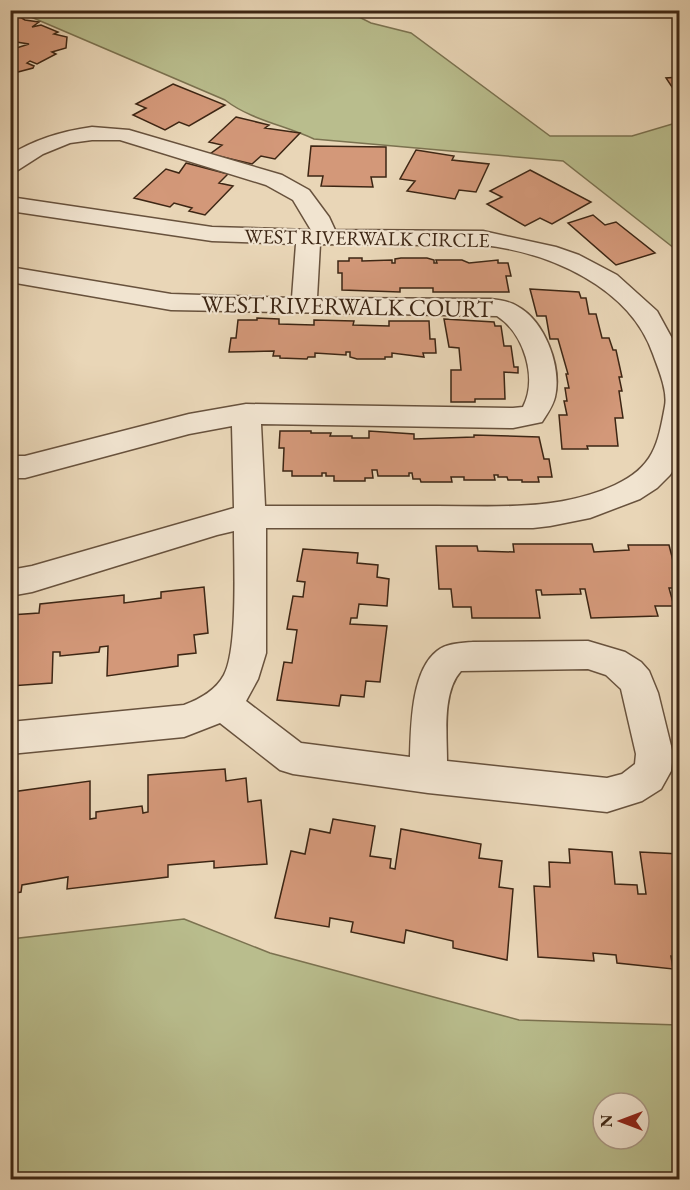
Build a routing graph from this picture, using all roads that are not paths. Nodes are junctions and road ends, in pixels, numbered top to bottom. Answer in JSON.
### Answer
{"nodes":[{"id":1,"x":10,"y":165,"type":"edge"},
{"id":2,"x":10,"y":204,"type":"edge"},
{"id":3,"x":317,"y":237,"type":"junction"},
{"id":4,"x":10,"y":274,"type":"edge"},
{"id":5,"x":304,"y":306,"type":"junction"},
{"id":6,"x":680,"y":402,"type":"edge"},
{"id":7,"x":246,"y":414,"type":"junction"},
{"id":8,"x":10,"y":467,"type":"edge"},
{"id":9,"x":250,"y":517,"type":"junction"},
{"id":10,"x":10,"y":583,"type":"edge"},
{"id":11,"x":222,"y":704,"type":"junction"},
{"id":12,"x":10,"y":738,"type":"edge"},
{"id":13,"x":428,"y":776,"type":"junction"}],
"edges":[{"from":1,"to":3,"type":"street"},
{"from":2,"to":3,"type":"street","name":"WEST RIVERWALK CIRCLE"},
{"from":3,"to":5,"type":"street"},
{"from":3,"to":6,"type":"street","name":"WEST RIVERWALK CIRCLE"},
{"from":4,"to":5,"type":"street","name":"WEST RIVERWALK COURT"},
{"from":5,"to":7,"type":"street","name":"WEST RIVERWALK COURT"},
{"from":6,"to":9,"type":"street","name":"WEST RIVERWALK CIRCLE"},
{"from":7,"to":8,"type":"street","name":"WEST RIVERWALK COURT"},
{"from":7,"to":9,"type":"street"},
{"from":9,"to":10,"type":"street","name":"WEST RIVERWALK CIRCLE"},
{"from":9,"to":11,"type":"street"},
{"from":11,"to":12,"type":"street"},
{"from":11,"to":13,"type":"street"},
{"from":13,"to":13,"type":"street"}]}
